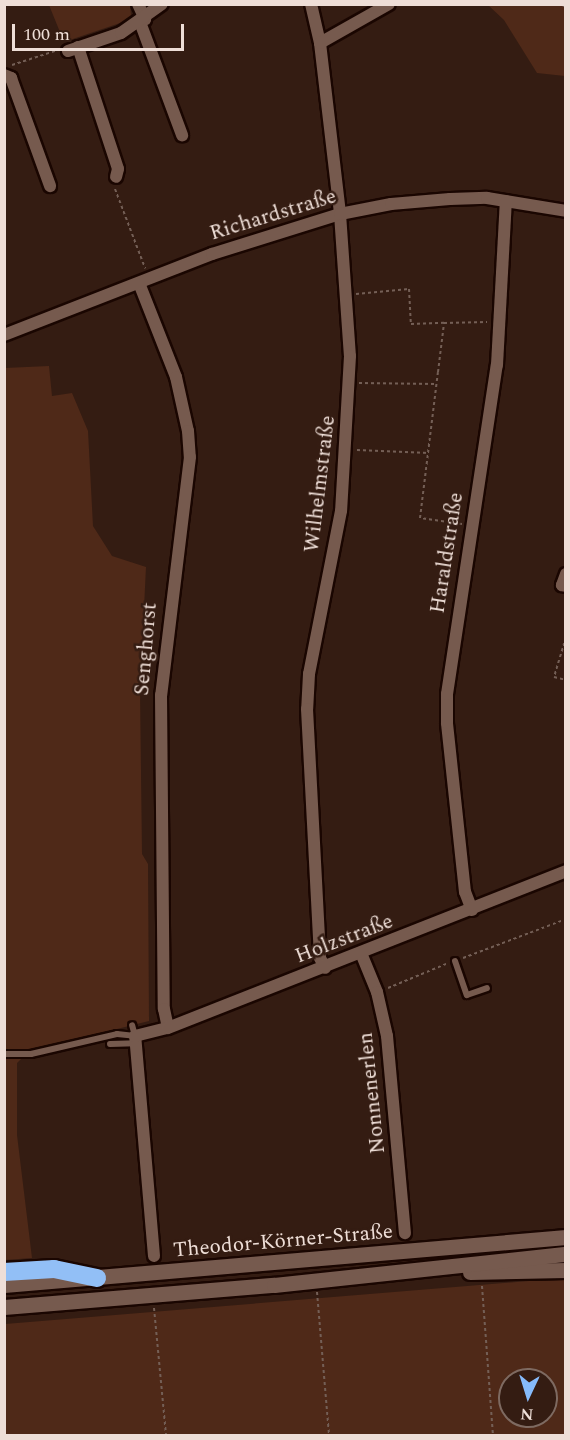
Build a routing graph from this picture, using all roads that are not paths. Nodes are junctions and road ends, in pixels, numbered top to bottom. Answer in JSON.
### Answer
{"nodes":[{"id":1,"x":138,"y":4,"type":"edge"},
{"id":2,"x":162,"y":4,"type":"edge"},
{"id":3,"x":311,"y":4,"type":"edge"},
{"id":4,"x":389,"y":4,"type":"edge"},
{"id":5,"x":142,"y":20,"type":"junction"},
{"id":6,"x":320,"y":43,"type":"junction"},
{"id":7,"x":5,"y":75,"type":"edge"},
{"id":8,"x":182,"y":135,"type":"dead end"},
{"id":9,"x":116,"y":177,"type":"road end"},
{"id":10,"x":50,"y":186,"type":"dead end"},
{"id":11,"x":506,"y":201,"type":"junction"},
{"id":12,"x":566,"y":211,"type":"edge"},
{"id":13,"x":340,"y":214,"type":"junction"},
{"id":14,"x":144,"y":281,"type":"junction"},
{"id":15,"x":4,"y":335,"type":"edge"},
{"id":16,"x":566,"y":574,"type":"edge"},
{"id":17,"x":566,"y":586,"type":"edge"},
{"id":18,"x":566,"y":871,"type":"edge"},
{"id":19,"x":472,"y":910,"type":"junction"},
{"id":20,"x":361,"y":953,"type":"junction"},
{"id":21,"x":455,"y":961,"type":"road end"},
{"id":22,"x":325,"y":968,"type":"junction"},
{"id":23,"x":487,"y":988,"type":"dead end"},
{"id":24,"x":168,"y":1028,"type":"junction"},
{"id":25,"x":134,"y":1035,"type":"junction"},
{"id":26,"x":110,"y":1044,"type":"dead end"},
{"id":27,"x":4,"y":1054,"type":"edge"},
{"id":28,"x":405,"y":1233,"type":"dead end"},
{"id":29,"x":566,"y":1237,"type":"edge"},
{"id":30,"x":566,"y":1254,"type":"edge"},
{"id":31,"x":154,"y":1256,"type":"dead end"},
{"id":32,"x":566,"y":1270,"type":"edge"},
{"id":33,"x":419,"y":1271,"type":"junction"},
{"id":34,"x":4,"y":1272,"type":"edge"},
{"id":35,"x":97,"y":1278,"type":"junction"},
{"id":36,"x":4,"y":1286,"type":"edge"},
{"id":37,"x":4,"y":1308,"type":"edge"}],
"edges":[{"from":1,"to":5,"type":"street"},
{"from":2,"to":5,"type":"street"},
{"from":3,"to":6,"type":"street","name":"Wilhelmstraße"},
{"from":4,"to":6,"type":"street"},
{"from":5,"to":8,"type":"street"},
{"from":5,"to":9,"type":"street"},
{"from":6,"to":13,"type":"street","name":"Wilhelmstraße"},
{"from":7,"to":10,"type":"street"},
{"from":11,"to":12,"type":"street","name":"Richardstraße"},
{"from":11,"to":13,"type":"street","name":"Richardstraße"},
{"from":11,"to":19,"type":"street","name":"Haraldstraße"},
{"from":13,"to":14,"type":"street","name":"Richardstraße"},
{"from":13,"to":22,"type":"street","name":"Wilhelmstraße"},
{"from":14,"to":15,"type":"street","name":"Richardstraße"},
{"from":14,"to":24,"type":"street","name":"Senghorst"},
{"from":16,"to":17,"type":"street"},
{"from":18,"to":19,"type":"street","name":"Holzstraße"},
{"from":19,"to":20,"type":"street","name":"Holzstraße"},
{"from":20,"to":22,"type":"street","name":"Holzstraße"},
{"from":20,"to":28,"type":"street","name":"Nonnenerlen"},
{"from":21,"to":23,"type":"lane"},
{"from":22,"to":24,"type":"street","name":"Holzstraße"},
{"from":24,"to":25,"type":"street","name":"Holzstraße"},
{"from":25,"to":26,"type":"lane"},
{"from":25,"to":27,"type":"lane"},
{"from":25,"to":31,"type":"street"},
{"from":29,"to":35,"type":"main road","name":"Theodor-Körner-Straße"},
{"from":30,"to":33,"type":"main road","name":"Theodor-Körner-Straße"},
{"from":32,"to":33,"type":"main road","name":"Theodor-Körner-Straße"},
{"from":33,"to":37,"type":"main road","name":"Theodor-Körner-Straße"},
{"from":34,"to":35,"type":"highway"},
{"from":35,"to":36,"type":"main road","name":"Theodor-Körner-Straße"}]}
